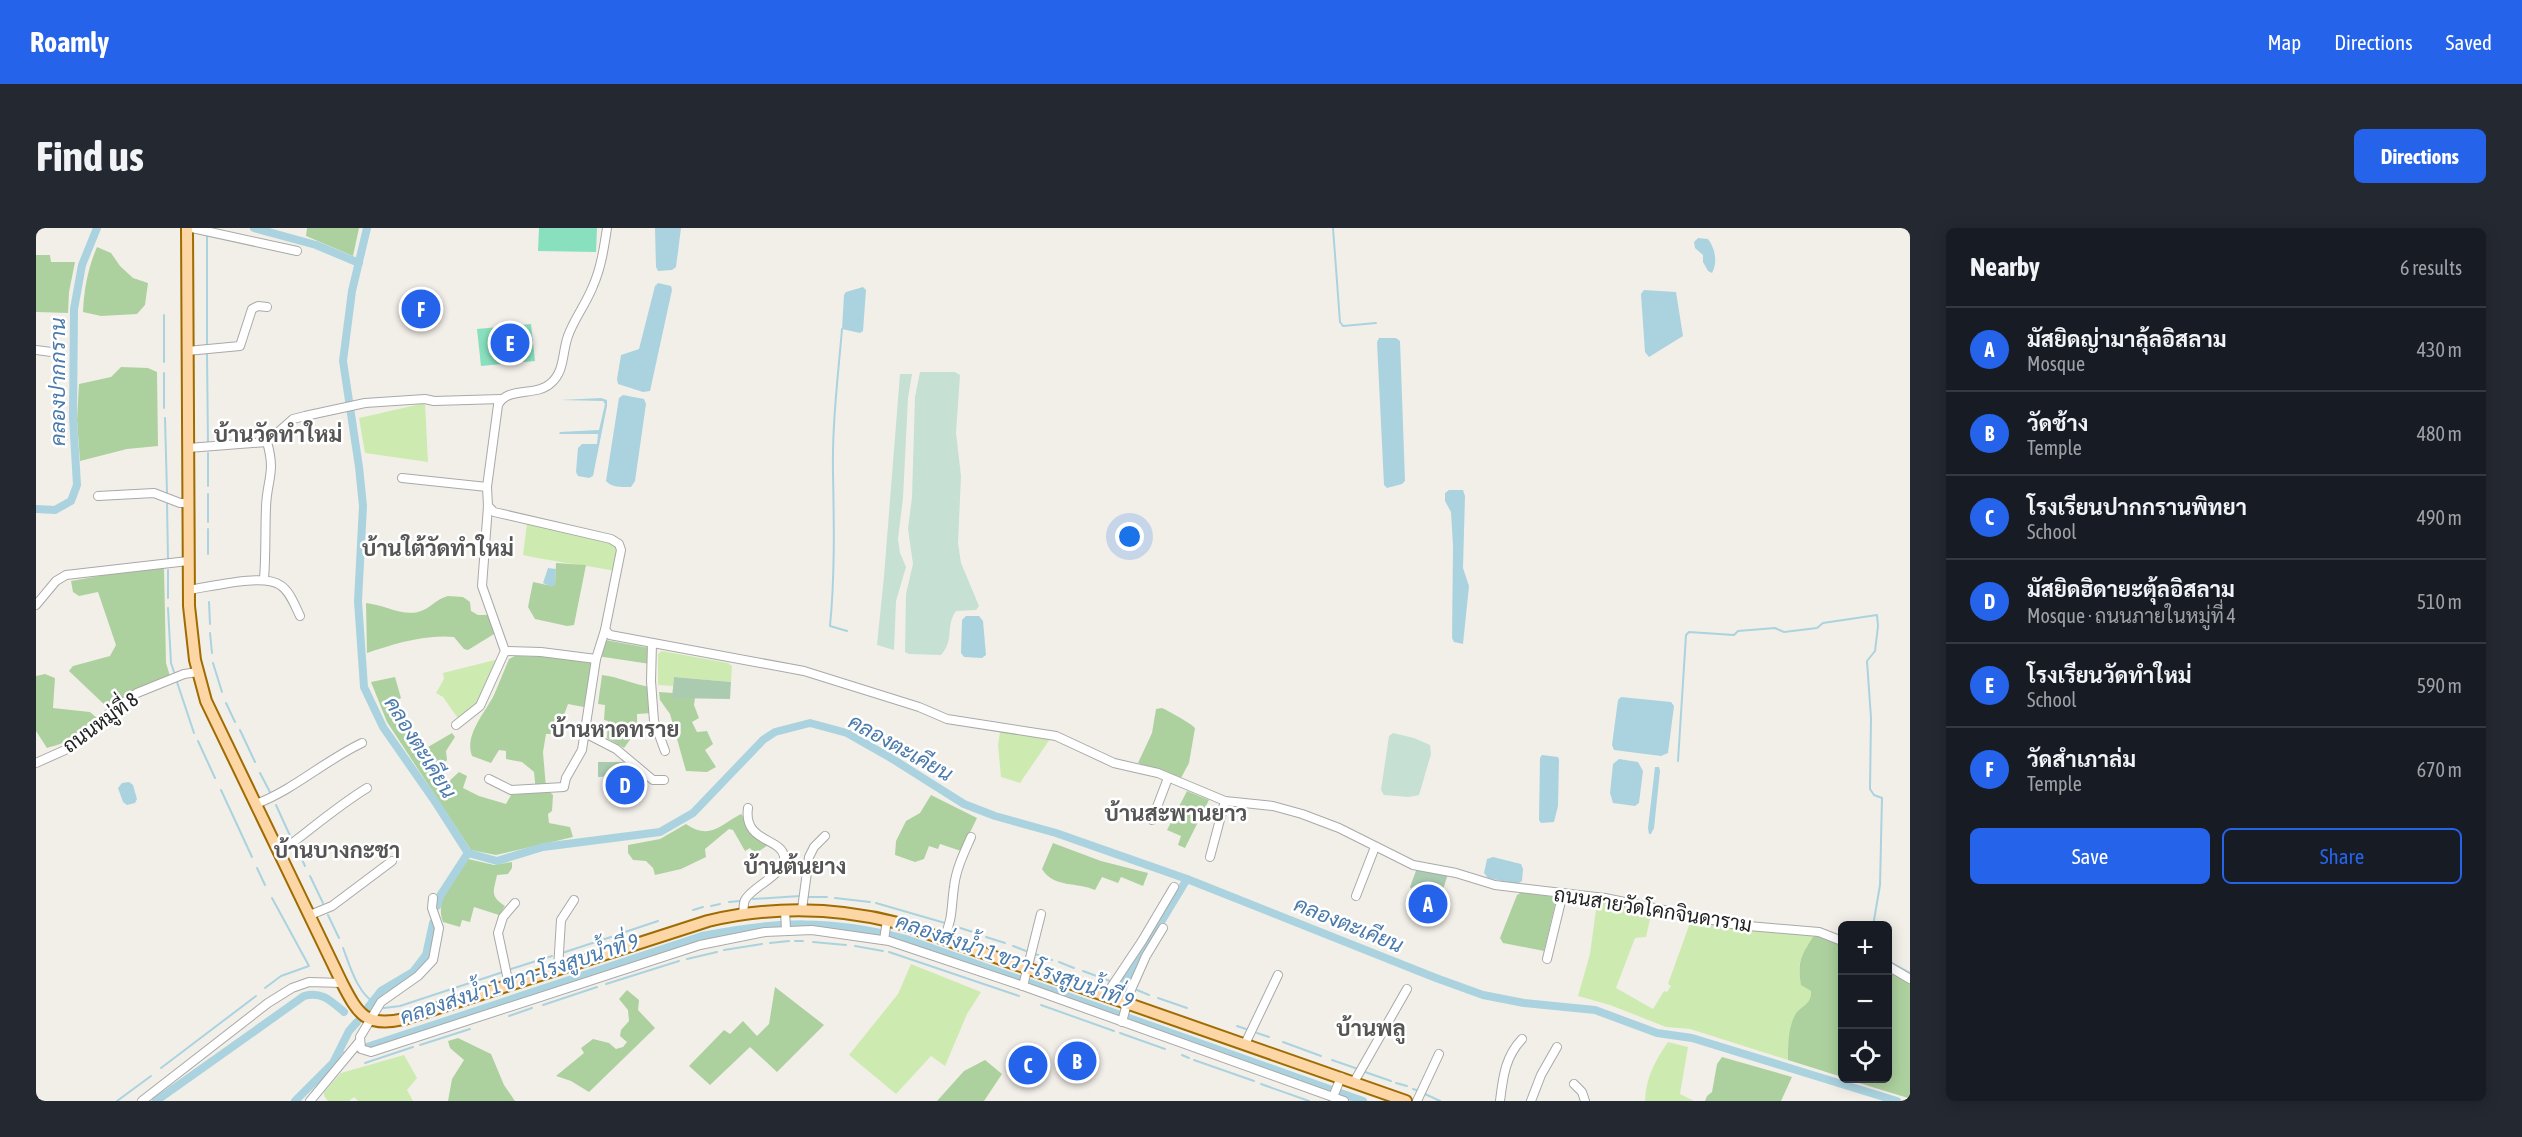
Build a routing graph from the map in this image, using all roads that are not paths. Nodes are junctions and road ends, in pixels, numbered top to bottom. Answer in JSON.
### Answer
{"nodes":[{"id":1,"x":187,"y":228,"type":"edge"},
{"id":2,"x":192,"y":228,"type":"edge"},
{"id":3,"x":607,"y":228,"type":"edge"},
{"id":4,"x":297,"y":251,"type":"dead end"},
{"id":5,"x":267,"y":307,"type":"dead end"},
{"id":6,"x":36,"y":350,"type":"edge"},
{"id":7,"x":187,"y":351,"type":"junction"},
{"id":8,"x":59,"y":353,"type":"dead end"},
{"id":9,"x":501,"y":399,"type":"junction"},
{"id":10,"x":267,"y":442,"type":"junction"},
{"id":11,"x":188,"y":448,"type":"junction"},
{"id":12,"x":402,"y":478,"type":"dead end"},
{"id":13,"x":487,"y":487,"type":"junction"},
{"id":14,"x":98,"y":496,"type":"dead end"},
{"id":15,"x":188,"y":503,"type":"junction"},
{"id":16,"x":488,"y":506,"type":"junction"},
{"id":17,"x":188,"y":561,"type":"junction"},
{"id":18,"x":264,"y":579,"type":"junction"},
{"id":19,"x":188,"y":590,"type":"junction"},
{"id":20,"x":36,"y":605,"type":"edge"},
{"id":21,"x":300,"y":616,"type":"dead end"},
{"id":22,"x":605,"y":630,"type":"junction"},
{"id":23,"x":652,"y":643,"type":"junction"},
{"id":24,"x":505,"y":651,"type":"junction"},
{"id":25,"x":596,"y":659,"type":"junction"},
{"id":26,"x":198,"y":672,"type":"junction"},
{"id":27,"x":456,"y":725,"type":"dead end"},
{"id":28,"x":585,"y":733,"type":"junction"},
{"id":29,"x":362,"y":743,"type":"dead end"},
{"id":30,"x":665,"y":751,"type":"dead end"},
{"id":31,"x":36,"y":763,"type":"edge"},
{"id":32,"x":1168,"y":778,"type":"junction"},
{"id":33,"x":489,"y":779,"type":"dead end"},
{"id":34,"x":664,"y":780,"type":"dead end"},
{"id":35,"x":367,"y":788,"type":"dead end"},
{"id":36,"x":1226,"y":801,"type":"junction"},
{"id":37,"x":256,"y":804,"type":"junction"},
{"id":38,"x":748,"y":808,"type":"dead end"},
{"id":39,"x":1152,"y":820,"type":"dead end"},
{"id":40,"x":825,"y":836,"type":"dead end"},
{"id":41,"x":971,"y":837,"type":"dead end"},
{"id":42,"x":1375,"y":847,"type":"junction"},
{"id":43,"x":279,"y":853,"type":"junction"},
{"id":44,"x":1209,"y":857,"type":"dead end"},
{"id":45,"x":392,"y":861,"type":"dead end"},
{"id":46,"x":1174,"y":887,"type":"dead end"},
{"id":47,"x":1563,"y":893,"type":"junction"},
{"id":48,"x":1356,"y":896,"type":"dead end"},
{"id":49,"x":433,"y":898,"type":"dead end"},
{"id":50,"x":574,"y":900,"type":"dead end"},
{"id":51,"x":515,"y":903,"type":"dead end"},
{"id":52,"x":802,"y":909,"type":"junction"},
{"id":53,"x":743,"y":914,"type":"junction"},
{"id":54,"x":785,"y":914,"type":"junction"},
{"id":55,"x":1041,"y":914,"type":"dead end"},
{"id":56,"x":310,"y":915,"type":"junction"},
{"id":57,"x":886,"y":923,"type":"junction"},
{"id":58,"x":786,"y":928,"type":"junction"},
{"id":59,"x":1163,"y":928,"type":"dead end"},
{"id":60,"x":884,"y":938,"type":"junction"},
{"id":61,"x":944,"y":938,"type":"junction"},
{"id":62,"x":1838,"y":939,"type":"edge"},
{"id":63,"x":1547,"y":959,"type":"dead end"},
{"id":64,"x":558,"y":969,"type":"junction"},
{"id":65,"x":1892,"y":969,"type":"edge"},
{"id":66,"x":1278,"y":975,"type":"dead end"},
{"id":67,"x":1025,"y":978,"type":"junction"},
{"id":68,"x":1910,"y":979,"type":"edge"},
{"id":69,"x":342,"y":983,"type":"junction"},
{"id":70,"x":1039,"y":983,"type":"junction"},
{"id":71,"x":509,"y":985,"type":"junction"},
{"id":72,"x":1407,"y":988,"type":"dead end"},
{"id":73,"x":1106,"y":994,"type":"junction"},
{"id":74,"x":1127,"y":1005,"type":"junction"},
{"id":75,"x":369,"y":1020,"type":"junction"},
{"id":76,"x":1123,"y":1020,"type":"junction"},
{"id":77,"x":1522,"y":1039,"type":"dead end"},
{"id":78,"x":359,"y":1042,"type":"junction"},
{"id":79,"x":1245,"y":1044,"type":"junction"},
{"id":80,"x":1557,"y":1047,"type":"dead end"},
{"id":81,"x":1439,"y":1054,"type":"dead end"},
{"id":82,"x":1340,"y":1080,"type":"junction"},
{"id":83,"x":1354,"y":1082,"type":"junction"},
{"id":84,"x":1574,"y":1084,"type":"dead end"},
{"id":85,"x":1333,"y":1096,"type":"junction"},
{"id":86,"x":142,"y":1101,"type":"edge"},
{"id":87,"x":310,"y":1101,"type":"edge"},
{"id":88,"x":1344,"y":1101,"type":"edge"},
{"id":89,"x":1406,"y":1101,"type":"edge"},
{"id":90,"x":1417,"y":1101,"type":"edge"},
{"id":91,"x":1500,"y":1101,"type":"edge"},
{"id":92,"x":1531,"y":1101,"type":"edge"},
{"id":93,"x":1585,"y":1101,"type":"edge"}],
"edges":[{"from":1,"to":7,"type":"main road"},
{"from":2,"to":4,"type":"street"},
{"from":3,"to":9,"type":"street"},
{"from":5,"to":7,"type":"street"},
{"from":6,"to":8,"type":"street"},
{"from":7,"to":11,"type":"main road"},
{"from":9,"to":10,"type":"street"},
{"from":9,"to":13,"type":"street"},
{"from":10,"to":11,"type":"street"},
{"from":10,"to":18,"type":"street"},
{"from":11,"to":15,"type":"main road"},
{"from":12,"to":13,"type":"street"},
{"from":13,"to":16,"type":"street"},
{"from":14,"to":15,"type":"street"},
{"from":15,"to":17,"type":"main road"},
{"from":16,"to":22,"type":"street"},
{"from":16,"to":24,"type":"street"},
{"from":17,"to":19,"type":"main road"},
{"from":17,"to":20,"type":"street"},
{"from":18,"to":19,"type":"street"},
{"from":18,"to":21,"type":"street"},
{"from":19,"to":26,"type":"main road"},
{"from":22,"to":23,"type":"street","name":"ถนนสายวัดโคกจินดาราม"},
{"from":22,"to":25,"type":"street"},
{"from":23,"to":30,"type":"street"},
{"from":23,"to":32,"type":"street","name":"ถนนสายวัดโคกจินดาราม"},
{"from":24,"to":25,"type":"street"},
{"from":24,"to":27,"type":"street"},
{"from":25,"to":28,"type":"street"},
{"from":26,"to":31,"type":"street","name":"ถนนหมู่ที่ 8"},
{"from":26,"to":37,"type":"main road"},
{"from":28,"to":33,"type":"street"},
{"from":28,"to":34,"type":"street"},
{"from":29,"to":37,"type":"street"},
{"from":32,"to":36,"type":"street","name":"ถนนสายวัดโคกจินดาราม"},
{"from":32,"to":39,"type":"street"},
{"from":35,"to":43,"type":"street"},
{"from":36,"to":42,"type":"street","name":"ถนนสายวัดโคกจินดาราม"},
{"from":36,"to":44,"type":"street"},
{"from":37,"to":43,"type":"main road"},
{"from":38,"to":53,"type":"street"},
{"from":40,"to":52,"type":"street"},
{"from":41,"to":61,"type":"street"},
{"from":42,"to":47,"type":"street","name":"ถนนสายวัดโคกจินดาราม"},
{"from":42,"to":48,"type":"street"},
{"from":43,"to":56,"type":"main road"},
{"from":45,"to":56,"type":"street"},
{"from":46,"to":73,"type":"street"},
{"from":47,"to":62,"type":"street","name":"ถนนสายวัดโคกจินดาราม"},
{"from":47,"to":63,"type":"street"},
{"from":49,"to":75,"type":"street"},
{"from":50,"to":64,"type":"street"},
{"from":51,"to":71,"type":"street"},
{"from":52,"to":54,"type":"main road"},
{"from":52,"to":57,"type":"main road"},
{"from":53,"to":54,"type":"main road"},
{"from":53,"to":64,"type":"main road"},
{"from":54,"to":58,"type":"street"},
{"from":55,"to":67,"type":"street"},
{"from":56,"to":69,"type":"main road"},
{"from":57,"to":60,"type":"street"},
{"from":57,"to":61,"type":"main road"},
{"from":58,"to":60,"type":"street"},
{"from":58,"to":78,"type":"street"},
{"from":59,"to":74,"type":"street"},
{"from":60,"to":67,"type":"street"},
{"from":61,"to":67,"type":"main road"},
{"from":64,"to":71,"type":"main road"},
{"from":65,"to":68,"type":"street"},
{"from":66,"to":79,"type":"street"},
{"from":67,"to":70,"type":"main road"},
{"from":67,"to":70,"type":"street"},
{"from":69,"to":75,"type":"main road"},
{"from":69,"to":86,"type":"street"},
{"from":70,"to":73,"type":"main road"},
{"from":70,"to":76,"type":"street"},
{"from":71,"to":75,"type":"main road"},
{"from":72,"to":83,"type":"street"},
{"from":73,"to":74,"type":"main road"},
{"from":74,"to":76,"type":"street"},
{"from":74,"to":79,"type":"main road"},
{"from":75,"to":78,"type":"street"},
{"from":76,"to":85,"type":"street"},
{"from":77,"to":91,"type":"street"},
{"from":78,"to":87,"type":"street"},
{"from":79,"to":82,"type":"main road"},
{"from":80,"to":92,"type":"street"},
{"from":81,"to":90,"type":"street"},
{"from":82,"to":83,"type":"main road"},
{"from":82,"to":85,"type":"street"},
{"from":83,"to":89,"type":"main road"},
{"from":84,"to":93,"type":"street"},
{"from":85,"to":88,"type":"street"}]}
